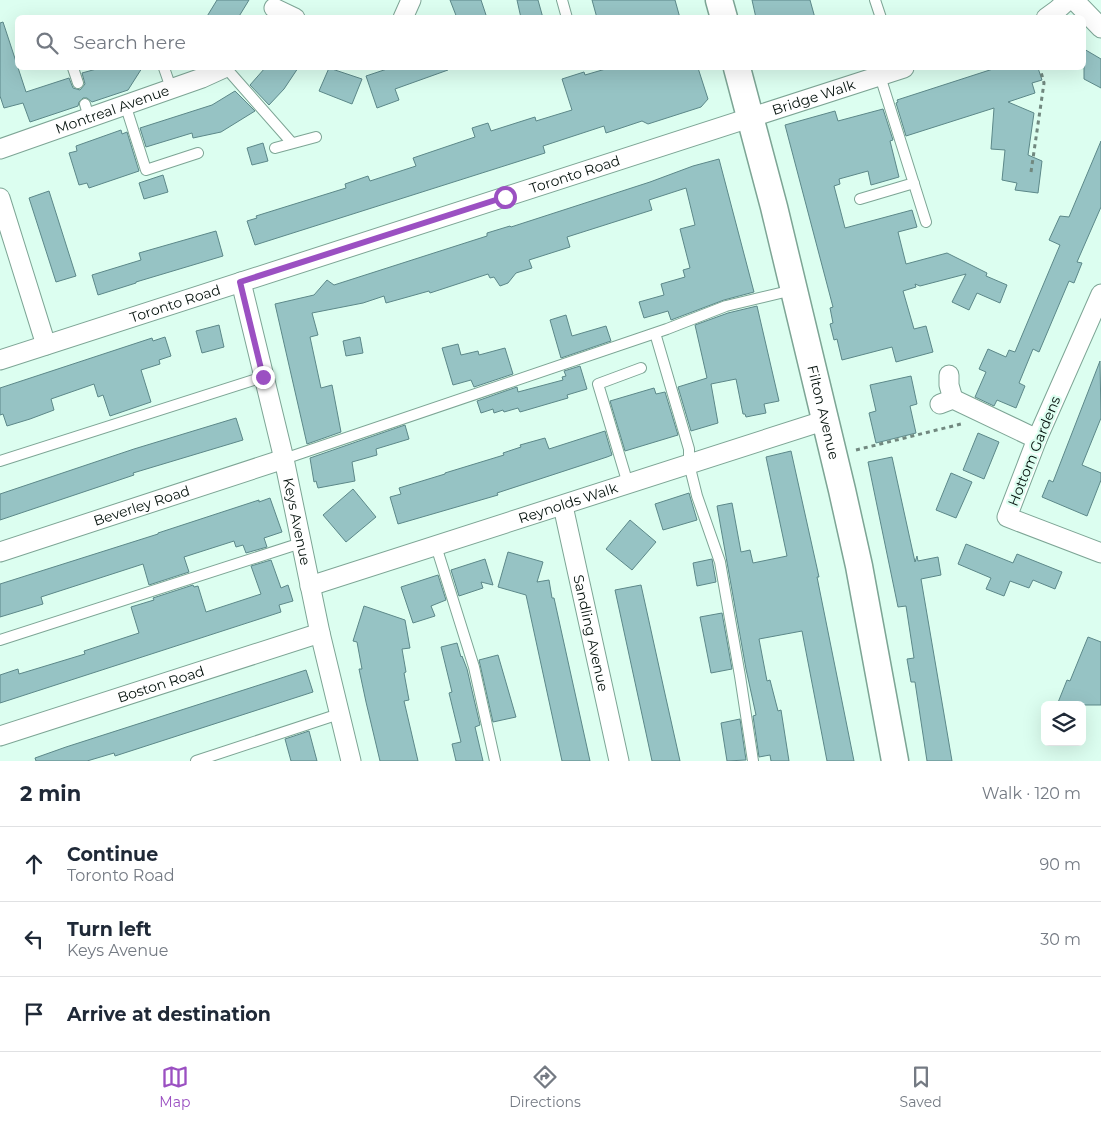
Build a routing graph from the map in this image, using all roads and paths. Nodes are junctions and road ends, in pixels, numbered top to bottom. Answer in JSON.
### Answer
{"nodes":[{"id":1,"x":411,"y":0,"type":"edge"},
{"id":2,"x":562,"y":0,"type":"edge"},
{"id":3,"x":719,"y":0,"type":"edge"},
{"id":4,"x":875,"y":0,"type":"edge"},
{"id":5,"x":1068,"y":0,"type":"edge"},
{"id":6,"x":1074,"y":0,"type":"edge"},
{"id":7,"x":273,"y":8,"type":"edge"},
{"id":8,"x":288,"y":15,"type":"edge"},
{"id":9,"x":404,"y":15,"type":"edge"},
{"id":10,"x":566,"y":15,"type":"edge"},
{"id":11,"x":723,"y":15,"type":"edge"},
{"id":12,"x":879,"y":15,"type":"edge"},
{"id":13,"x":1050,"y":15,"type":"edge"},
{"id":14,"x":1101,"y":28,"type":"edge"},
{"id":15,"x":74,"y":70,"type":"edge"},
{"id":16,"x":165,"y":70,"type":"edge"},
{"id":17,"x":220,"y":70,"type":"edge"},
{"id":18,"x":227,"y":70,"type":"edge"},
{"id":19,"x":738,"y":70,"type":"edge"},
{"id":20,"x":894,"y":70,"type":"edge"},
{"id":21,"x":1041,"y":70,"type":"edge"},
{"id":22,"x":78,"y":84,"type":"dead end"},
{"id":23,"x":171,"y":88,"type":"junction"},
{"id":24,"x":125,"y":104,"type":"junction"},
{"id":25,"x":750,"y":118,"type":"junction"},
{"id":26,"x":316,"y":137,"type":"dead end"},
{"id":27,"x":292,"y":143,"type":"junction"},
{"id":28,"x":275,"y":148,"type":"dead end"},
{"id":29,"x":0,"y":149,"type":"edge"},
{"id":30,"x":198,"y":153,"type":"dead end"},
{"id":31,"x":1031,"y":172,"type":"dead end"},
{"id":32,"x":914,"y":183,"type":"junction"},
{"id":33,"x":0,"y":198,"type":"edge"},
{"id":34,"x":860,"y":199,"type":"dead end"},
{"id":35,"x":926,"y":222,"type":"dead end"},
{"id":36,"x":240,"y":282,"type":"junction"},
{"id":37,"x":794,"y":290,"type":"junction"},
{"id":38,"x":1101,"y":294,"type":"edge"},
{"id":39,"x":655,"y":333,"type":"junction"},
{"id":40,"x":46,"y":345,"type":"junction"},
{"id":41,"x":0,"y":360,"type":"edge"},
{"id":42,"x":641,"y":368,"type":"dead end"},
{"id":43,"x":949,"y":375,"type":"dead end"},
{"id":44,"x":263,"y":377,"type":"junction"},
{"id":45,"x":991,"y":417,"type":"junction"},
{"id":46,"x":826,"y":420,"type":"junction"},
{"id":47,"x":1037,"y":439,"type":"junction"},
{"id":48,"x":834,"y":455,"type":"junction"},
{"id":49,"x":284,"y":459,"type":"junction"},
{"id":50,"x":0,"y":461,"type":"edge"},
{"id":51,"x":689,"y":464,"type":"junction"},
{"id":52,"x":628,"y":484,"type":"junction"},
{"id":53,"x":563,"y":506,"type":"junction"},
{"id":54,"x":301,"y":543,"type":"junction"},
{"id":55,"x":436,"y":546,"type":"junction"},
{"id":56,"x":0,"y":552,"type":"edge"},
{"id":57,"x":1101,"y":553,"type":"edge"},
{"id":58,"x":310,"y":586,"type":"junction"},
{"id":59,"x":320,"y":633,"type":"junction"},
{"id":60,"x":0,"y":640,"type":"edge"},
{"id":61,"x":339,"y":714,"type":"junction"},
{"id":62,"x":0,"y":736,"type":"edge"},
{"id":63,"x":196,"y":761,"type":"edge"},
{"id":64,"x":350,"y":761,"type":"edge"},
{"id":65,"x":495,"y":761,"type":"edge"},
{"id":66,"x":619,"y":761,"type":"edge"},
{"id":67,"x":753,"y":761,"type":"edge"},
{"id":68,"x":895,"y":761,"type":"edge"}],
"edges":[{"from":1,"to":9,"type":"street"},
{"from":2,"to":10,"type":"lane"},
{"from":3,"to":11,"type":"street"},
{"from":4,"to":12,"type":"lane"},
{"from":5,"to":13,"type":"street"},
{"from":6,"to":14,"type":"street"},
{"from":7,"to":8,"type":"street"},
{"from":15,"to":22,"type":"lane"},
{"from":16,"to":23,"type":"lane"},
{"from":17,"to":23,"type":"street","name":"Montreal Avenue"},
{"from":18,"to":27,"type":"lane"},
{"from":19,"to":25,"type":"street","name":"Filton Avenue"},
{"from":20,"to":25,"type":"street","name":"Bridge Walk"},
{"from":20,"to":32,"type":"lane"},
{"from":21,"to":31,"type":"path"},
{"from":23,"to":24,"type":"street","name":"Montreal Avenue"},
{"from":24,"to":29,"type":"street","name":"Montreal Avenue"},
{"from":24,"to":30,"type":"lane"},
{"from":25,"to":36,"type":"street","name":"Toronto Road"},
{"from":25,"to":37,"type":"street","name":"Filton Avenue"},
{"from":26,"to":27,"type":"lane"},
{"from":27,"to":28,"type":"lane"},
{"from":32,"to":34,"type":"lane"},
{"from":32,"to":35,"type":"lane"},
{"from":33,"to":40,"type":"street"},
{"from":36,"to":40,"type":"street","name":"Toronto Road"},
{"from":36,"to":44,"type":"street","name":"Keys Avenue"},
{"from":37,"to":39,"type":"lane"},
{"from":37,"to":46,"type":"street","name":"Filton Avenue"},
{"from":38,"to":47,"type":"street","name":"Hottom Gardens"},
{"from":39,"to":49,"type":"lane"},
{"from":39,"to":51,"type":"lane"},
{"from":40,"to":41,"type":"street","name":"Toronto Road"},
{"from":42,"to":52,"type":"lane"},
{"from":43,"to":45,"type":"street"},
{"from":44,"to":49,"type":"street","name":"Keys Avenue"},
{"from":44,"to":50,"type":"lane"},
{"from":45,"to":47,"type":"street"},
{"from":45,"to":48,"type":"path"},
{"from":46,"to":48,"type":"street","name":"Filton Avenue"},
{"from":46,"to":51,"type":"street","name":"Reynolds Walk"},
{"from":47,"to":57,"type":"street","name":"Hottom Gardens"},
{"from":48,"to":68,"type":"street","name":"Filton Avenue"},
{"from":49,"to":54,"type":"street","name":"Keys Avenue"},
{"from":49,"to":56,"type":"street","name":"Beverley Road"},
{"from":51,"to":52,"type":"street","name":"Reynolds Walk"},
{"from":51,"to":67,"type":"lane"},
{"from":52,"to":53,"type":"street","name":"Reynolds Walk"},
{"from":53,"to":55,"type":"street","name":"Reynolds Walk"},
{"from":53,"to":66,"type":"street","name":"Sandling Avenue"},
{"from":54,"to":58,"type":"street","name":"Keys Avenue"},
{"from":54,"to":60,"type":"lane"},
{"from":55,"to":58,"type":"street","name":"Reynolds Walk"},
{"from":55,"to":65,"type":"lane"},
{"from":58,"to":59,"type":"street","name":"Keys Avenue"},
{"from":59,"to":61,"type":"street","name":"Keys Avenue"},
{"from":59,"to":62,"type":"street","name":"Boston Road"},
{"from":61,"to":63,"type":"lane"},
{"from":61,"to":64,"type":"street","name":"Keys Avenue"}]}
